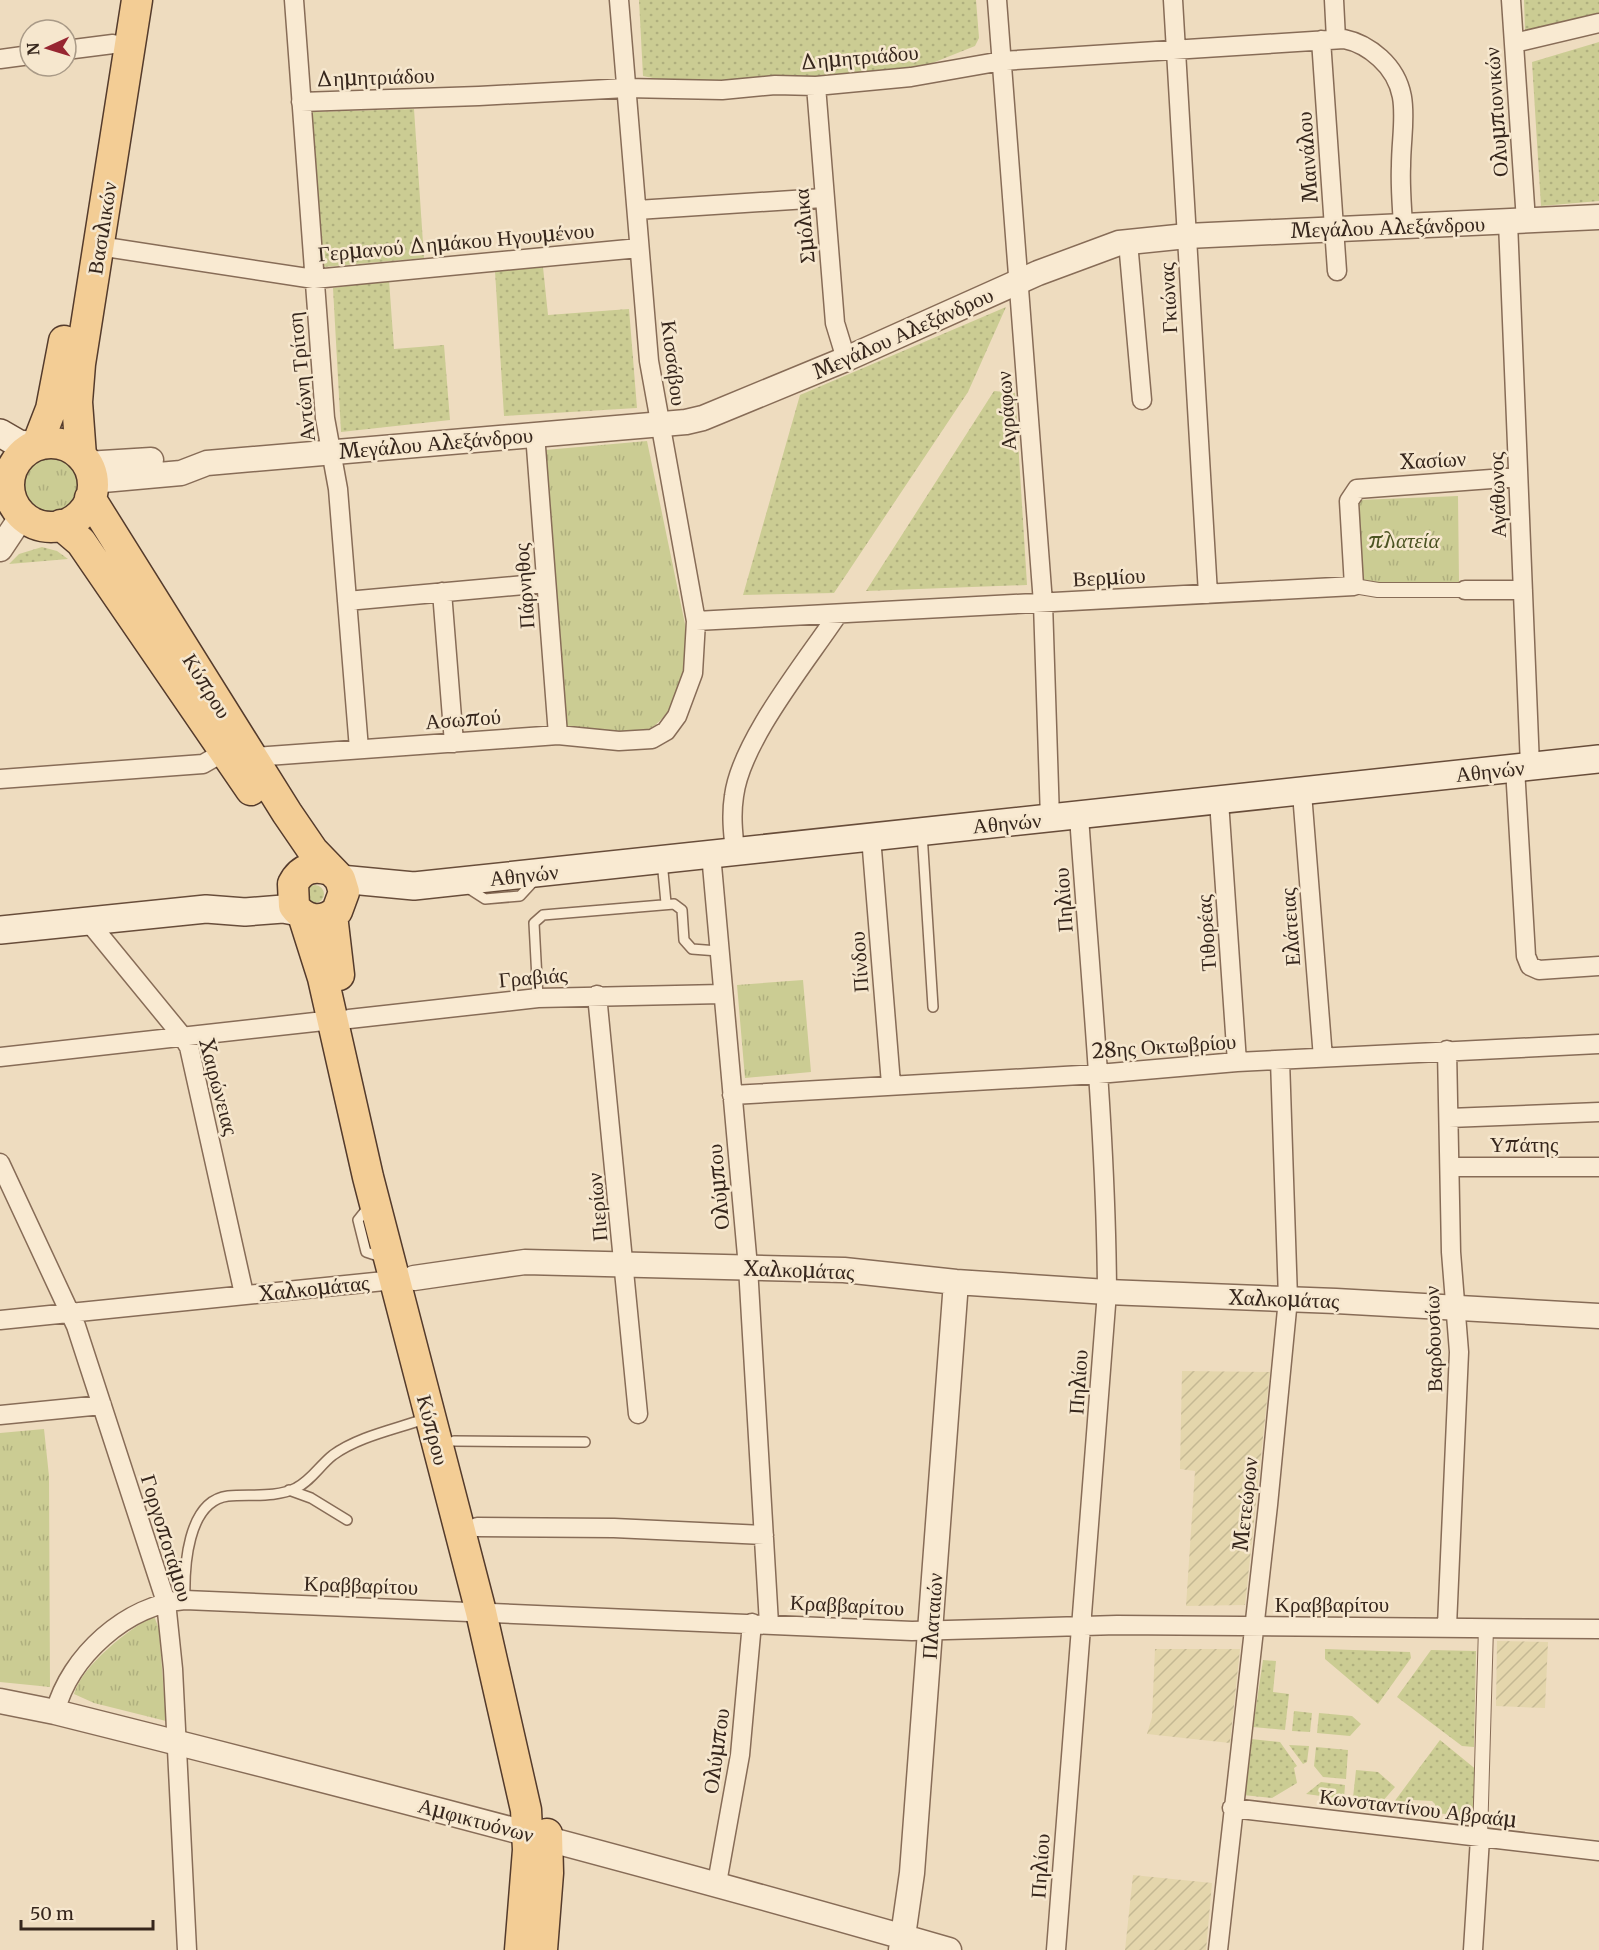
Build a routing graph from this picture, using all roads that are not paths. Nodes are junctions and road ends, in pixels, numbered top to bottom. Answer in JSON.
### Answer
{"nodes":[{"id":1,"x":116,"y":0,"type":"edge"},
{"id":2,"x":137,"y":0,"type":"edge"},
{"id":3,"x":294,"y":0,"type":"edge"},
{"id":4,"x":620,"y":0,"type":"edge"},
{"id":5,"x":998,"y":0,"type":"edge"},
{"id":6,"x":1173,"y":0,"type":"edge"},
{"id":7,"x":1334,"y":0,"type":"edge"},
{"id":8,"x":1511,"y":0,"type":"edge"},
{"id":9,"x":1599,"y":23,"type":"edge"},
{"id":10,"x":1329,"y":39,"type":"junction"},
{"id":11,"x":1514,"y":43,"type":"junction"},
{"id":12,"x":113,"y":44,"type":"junction"},
{"id":13,"x":78,"y":48,"type":"edge"},
{"id":14,"x":1176,"y":49,"type":"junction"},
{"id":15,"x":18,"y":57,"type":"edge"},
{"id":16,"x":0,"y":59,"type":"edge"},
{"id":17,"x":1002,"y":61,"type":"junction"},
{"id":18,"x":816,"y":86,"type":"junction"},
{"id":19,"x":627,"y":88,"type":"junction"},
{"id":20,"x":301,"y":102,"type":"junction"},
{"id":21,"x":823,"y":198,"type":"junction"},
{"id":22,"x":637,"y":210,"type":"junction"},
{"id":23,"x":1599,"y":217,"type":"edge"},
{"id":24,"x":1517,"y":221,"type":"junction"},
{"id":25,"x":1403,"y":226,"type":"junction"},
{"id":26,"x":1334,"y":229,"type":"junction"},
{"id":27,"x":1187,"y":236,"type":"junction"},
{"id":28,"x":1128,"y":242,"type":"junction"},
{"id":29,"x":99,"y":246,"type":"junction"},
{"id":30,"x":639,"y":248,"type":"junction"},
{"id":31,"x":1337,"y":271,"type":"dead end"},
{"id":32,"x":314,"y":279,"type":"junction"},
{"id":33,"x":1019,"y":282,"type":"junction"},
{"id":34,"x":846,"y":360,"type":"junction"},
{"id":35,"x":1142,"y":400,"type":"dead end"},
{"id":36,"x":660,"y":426,"type":"junction"},
{"id":37,"x":0,"y":433,"type":"edge"},
{"id":38,"x":535,"y":434,"type":"junction"},
{"id":39,"x":36,"y":446,"type":"junction"},
{"id":40,"x":331,"y":453,"type":"junction"},
{"id":41,"x":87,"y":475,"type":"junction"},
{"id":42,"x":1518,"y":477,"type":"junction"},
{"id":43,"x":4,"y":478,"type":"edge"},
{"id":44,"x":22,"y":516,"type":"junction"},
{"id":45,"x":61,"y":525,"type":"junction"},
{"id":46,"x":0,"y":549,"type":"edge"},
{"id":47,"x":546,"y":583,"type":"junction"},
{"id":48,"x":1354,"y":586,"type":"junction"},
{"id":49,"x":1466,"y":590,"type":"joint"},
{"id":50,"x":1523,"y":590,"type":"junction"},
{"id":51,"x":442,"y":592,"type":"junction"},
{"id":52,"x":1208,"y":594,"type":"junction"},
{"id":53,"x":347,"y":601,"type":"junction"},
{"id":54,"x":1043,"y":603,"type":"junction"},
{"id":55,"x":838,"y":614,"type":"junction"},
{"id":56,"x":696,"y":621,"type":"junction"},
{"id":57,"x":672,"y":724,"type":"joint"},
{"id":58,"x":558,"y":735,"type":"junction"},
{"id":59,"x":454,"y":742,"type":"junction"},
{"id":60,"x":359,"y":749,"type":"junction"},
{"id":61,"x":239,"y":755,"type":"junction"},
{"id":62,"x":1599,"y":759,"type":"edge"},
{"id":63,"x":1523,"y":767,"type":"junction"},
{"id":64,"x":0,"y":779,"type":"edge"},
{"id":65,"x":1302,"y":793,"type":"junction"},
{"id":66,"x":1219,"y":801,"type":"junction"},
{"id":67,"x":1079,"y":816,"type":"junction"},
{"id":68,"x":1050,"y":819,"type":"junction"},
{"id":69,"x":921,"y":831,"type":"junction"},
{"id":70,"x":871,"y":837,"type":"junction"},
{"id":71,"x":723,"y":852,"type":"junction"},
{"id":72,"x":662,"y":859,"type":"junction"},
{"id":73,"x":532,"y":883,"type":"dead end"},
{"id":74,"x":471,"y":890,"type":"dead end"},
{"id":75,"x":316,"y":895,"type":"junction"},
{"id":76,"x":666,"y":903,"type":"junction"},
{"id":77,"x":88,"y":921,"type":"junction"},
{"id":78,"x":0,"y":930,"type":"edge"},
{"id":79,"x":718,"y":951,"type":"junction"},
{"id":80,"x":1599,"y":966,"type":"edge"},
{"id":81,"x":722,"y":994,"type":"junction"},
{"id":82,"x":597,"y":995,"type":"junction"},
{"id":83,"x":538,"y":998,"type":"junction"},
{"id":84,"x":933,"y":1007,"type":"dead end"},
{"id":85,"x":341,"y":1020,"type":"junction"},
{"id":86,"x":183,"y":1037,"type":"junction"},
{"id":87,"x":1599,"y":1044,"type":"edge"},
{"id":88,"x":1447,"y":1050,"type":"junction"},
{"id":89,"x":0,"y":1057,"type":"edge"},
{"id":90,"x":1323,"y":1058,"type":"junction"},
{"id":91,"x":1280,"y":1060,"type":"junction"},
{"id":92,"x":1237,"y":1062,"type":"junction"},
{"id":93,"x":1098,"y":1074,"type":"junction"},
{"id":94,"x":891,"y":1084,"type":"junction"},
{"id":95,"x":732,"y":1095,"type":"junction"},
{"id":96,"x":1599,"y":1112,"type":"edge"},
{"id":97,"x":1449,"y":1118,"type":"junction"},
{"id":98,"x":0,"y":1163,"type":"edge"},
{"id":99,"x":1450,"y":1167,"type":"junction"},
{"id":100,"x":1599,"y":1167,"type":"edge"},
{"id":101,"x":366,"y":1210,"type":"dead end"},
{"id":102,"x":625,"y":1267,"type":"junction"},
{"id":103,"x":748,"y":1267,"type":"junction"},
{"id":104,"x":395,"y":1271,"type":"junction"},
{"id":105,"x":956,"y":1282,"type":"junction"},
{"id":106,"x":1107,"y":1292,"type":"junction"},
{"id":107,"x":243,"y":1294,"type":"junction"},
{"id":108,"x":1288,"y":1299,"type":"junction"},
{"id":109,"x":1456,"y":1309,"type":"junction"},
{"id":110,"x":71,"y":1312,"type":"junction"},
{"id":111,"x":1599,"y":1317,"type":"edge"},
{"id":112,"x":0,"y":1320,"type":"edge"},
{"id":113,"x":102,"y":1405,"type":"junction"},
{"id":114,"x":638,"y":1414,"type":"dead end"},
{"id":115,"x":0,"y":1415,"type":"edge"},
{"id":116,"x":429,"y":1417,"type":"junction"},
{"id":117,"x":454,"y":1441,"type":"junction"},
{"id":118,"x":585,"y":1443,"type":"dead end"},
{"id":119,"x":289,"y":1490,"type":"junction"},
{"id":120,"x":347,"y":1521,"type":"dead end"},
{"id":121,"x":477,"y":1527,"type":"junction"},
{"id":122,"x":764,"y":1535,"type":"junction"},
{"id":123,"x":185,"y":1600,"type":"junction"},
{"id":124,"x":166,"y":1602,"type":"junction"},
{"id":125,"x":490,"y":1613,"type":"junction"},
{"id":126,"x":760,"y":1623,"type":"junction"},
{"id":127,"x":1082,"y":1625,"type":"junction"},
{"id":128,"x":1254,"y":1626,"type":"junction"},
{"id":129,"x":1447,"y":1626,"type":"junction"},
{"id":130,"x":1486,"y":1627,"type":"junction"},
{"id":131,"x":1599,"y":1629,"type":"edge"},
{"id":132,"x":931,"y":1630,"type":"junction"},
{"id":133,"x":0,"y":1701,"type":"edge"},
{"id":134,"x":55,"y":1712,"type":"junction"},
{"id":135,"x":176,"y":1743,"type":"junction"},
{"id":136,"x":1232,"y":1808,"type":"junction"},
{"id":137,"x":538,"y":1836,"type":"junction"},
{"id":138,"x":1480,"y":1838,"type":"junction"},
{"id":139,"x":1599,"y":1851,"type":"edge"},
{"id":140,"x":717,"y":1883,"type":"junction"},
{"id":141,"x":902,"y":1943,"type":"edge"},
{"id":142,"x":187,"y":1950,"type":"edge"},
{"id":143,"x":520,"y":1950,"type":"edge"},
{"id":144,"x":542,"y":1950,"type":"edge"},
{"id":145,"x":950,"y":1950,"type":"edge"},
{"id":146,"x":1056,"y":1950,"type":"edge"},
{"id":147,"x":1218,"y":1950,"type":"edge"},
{"id":148,"x":1473,"y":1950,"type":"edge"}],
"edges":[{"from":1,"to":12,"type":"main road","name":"Βασιλικών"},
{"from":2,"to":29,"type":"main road","name":"Βασιλικών"},
{"from":3,"to":20,"type":"street","name":"Αντώνη Τρίτση"},
{"from":4,"to":19,"type":"street","name":"Κισσάβου"},
{"from":5,"to":17,"type":"street","name":"Αγράφων"},
{"from":6,"to":14,"type":"street","name":"Γκιώνας"},
{"from":7,"to":10,"type":"street","name":"Μαινάλου"},
{"from":8,"to":11,"type":"street","name":"Ολυμπιονικών"},
{"from":9,"to":11,"type":"street"},
{"from":10,"to":14,"type":"street","name":"Δημητριάδου"},
{"from":10,"to":25,"type":"street","name":"Δημητριάδου"},
{"from":10,"to":26,"type":"street","name":"Μαινάλου"},
{"from":11,"to":24,"type":"street","name":"Ολυμπιονικών"},
{"from":12,"to":13,"type":"street"},
{"from":12,"to":39,"type":"main road","name":"Βασιλικών"},
{"from":14,"to":17,"type":"street","name":"Δημητριάδου"},
{"from":14,"to":27,"type":"street","name":"Γκιώνας"},
{"from":15,"to":16,"type":"street"},
{"from":17,"to":18,"type":"street","name":"Δημητριάδου"},
{"from":17,"to":33,"type":"street","name":"Αγράφων"},
{"from":18,"to":19,"type":"street","name":"Δημητριάδου"},
{"from":18,"to":21,"type":"street","name":"Σμόλικα"},
{"from":19,"to":20,"type":"street","name":"Δημητριάδου"},
{"from":19,"to":22,"type":"street","name":"Κισσάβου"},
{"from":20,"to":32,"type":"street","name":"Αντώνη Τρίτση"},
{"from":21,"to":22,"type":"street"},
{"from":21,"to":34,"type":"street","name":"Σμόλικα"},
{"from":22,"to":30,"type":"street","name":"Κισσάβου"},
{"from":23,"to":24,"type":"street","name":"Μεγάλου Αλεξάνδρου"},
{"from":24,"to":25,"type":"street","name":"Μεγάλου Αλεξάνδρου"},
{"from":24,"to":42,"type":"street","name":"Αγάθωνος"},
{"from":25,"to":26,"type":"street","name":"Μεγάλου Αλεξάνδρου"},
{"from":26,"to":27,"type":"street","name":"Μεγάλου Αλεξάνδρου"},
{"from":26,"to":31,"type":"street","name":"Μαινάλου"},
{"from":27,"to":28,"type":"street","name":"Μεγάλου Αλεξάνδρου"},
{"from":27,"to":52,"type":"street","name":"Γκιώνας"},
{"from":28,"to":33,"type":"street","name":"Μεγάλου Αλεξάνδρου"},
{"from":28,"to":35,"type":"street"},
{"from":29,"to":32,"type":"street","name":"Γερμανού Δημάκου Ηγουμένου"},
{"from":29,"to":41,"type":"main road","name":"Βασιλικών"},
{"from":30,"to":32,"type":"street","name":"Γερμανού Δημάκου Ηγουμένου"},
{"from":30,"to":36,"type":"street","name":"Κισσάβου"},
{"from":32,"to":40,"type":"street","name":"Αντώνη Τρίτση"},
{"from":33,"to":34,"type":"street","name":"Μεγάλου Αλεξάνδρου"},
{"from":33,"to":54,"type":"street","name":"Αγράφων"},
{"from":34,"to":36,"type":"street","name":"Μεγάλου Αλεξάνδρου"},
{"from":36,"to":38,"type":"street","name":"Μεγάλου Αλεξάνδρου"},
{"from":36,"to":56,"type":"street","name":"Κισσάβου"},
{"from":37,"to":39,"type":"main road"},
{"from":38,"to":40,"type":"street","name":"Μεγάλου Αλεξάνδρου"},
{"from":38,"to":47,"type":"street","name":"Πάρνηθος"},
{"from":39,"to":41,"type":"main road"},
{"from":39,"to":43,"type":"main road"},
{"from":40,"to":41,"type":"street","name":"Μεγάλου Αλεξάνδρου"},
{"from":40,"to":53,"type":"street","name":"Αντώνη Τρίτση"},
{"from":41,"to":45,"type":"main road"},
{"from":41,"to":61,"type":"main road","name":"Κύπρου"},
{"from":42,"to":48,"type":"street","name":"Χασίων"},
{"from":42,"to":50,"type":"street","name":"Αγάθωνος"},
{"from":43,"to":44,"type":"main road"},
{"from":44,"to":45,"type":"main road"},
{"from":44,"to":46,"type":"street"},
{"from":45,"to":61,"type":"main road","name":"Κύπρου"},
{"from":47,"to":51,"type":"street"},
{"from":47,"to":58,"type":"street","name":"Πάρνηθος"},
{"from":48,"to":49,"type":"street","name":"Βερμίου"},
{"from":48,"to":52,"type":"street","name":"Βερμίου"},
{"from":49,"to":50,"type":"street","name":"Βερμίου"},
{"from":50,"to":63,"type":"street","name":"Αγάθωνος"},
{"from":51,"to":53,"type":"street"},
{"from":51,"to":59,"type":"street"},
{"from":52,"to":54,"type":"street","name":"Βερμίου"},
{"from":53,"to":60,"type":"street","name":"Αντώνη Τρίτση"},
{"from":54,"to":55,"type":"street","name":"Βερμίου"},
{"from":54,"to":68,"type":"street","name":"Αγράφων"},
{"from":55,"to":56,"type":"street","name":"Βερμίου"},
{"from":55,"to":71,"type":"street"},
{"from":56,"to":57,"type":"street","name":"Κισσάβου"},
{"from":57,"to":58,"type":"street","name":"Ασωπού"},
{"from":58,"to":59,"type":"street","name":"Ασωπού"},
{"from":59,"to":60,"type":"street","name":"Ασωπού"},
{"from":60,"to":61,"type":"street","name":"Ασωπού"},
{"from":61,"to":64,"type":"street","name":"Ασωπού"},
{"from":61,"to":75,"type":"main road","name":"Κύπρου"},
{"from":62,"to":63,"type":"main road","name":"Αθηνών"},
{"from":63,"to":65,"type":"main road","name":"Αθηνών"},
{"from":63,"to":80,"type":"street","name":"Αγάθωνος"},
{"from":65,"to":66,"type":"main road","name":"Αθηνών"},
{"from":65,"to":90,"type":"street","name":"Ελάτειας"},
{"from":66,"to":67,"type":"main road","name":"Αθηνών"},
{"from":66,"to":92,"type":"street","name":"Τιθορέας"},
{"from":67,"to":68,"type":"main road","name":"Αθηνών"},
{"from":67,"to":93,"type":"street","name":"Πηλίου"},
{"from":68,"to":69,"type":"main road","name":"Αθηνών"},
{"from":69,"to":70,"type":"main road","name":"Αθηνών"},
{"from":69,"to":84,"type":"lane"},
{"from":70,"to":71,"type":"main road","name":"Αθηνών"},
{"from":70,"to":94,"type":"street","name":"Πίνδου"},
{"from":71,"to":72,"type":"main road","name":"Αθηνών"},
{"from":71,"to":79,"type":"street","name":"Ολύμπου"},
{"from":72,"to":75,"type":"main road","name":"Αθηνών"},
{"from":72,"to":76,"type":"lane"},
{"from":73,"to":74,"type":"lane"},
{"from":75,"to":77,"type":"main road","name":"Αθηνών"},
{"from":75,"to":85,"type":"main road","name":"Κύπρου"},
{"from":76,"to":79,"type":"lane"},
{"from":76,"to":83,"type":"lane"},
{"from":77,"to":78,"type":"main road","name":"Αθηνών"},
{"from":77,"to":86,"type":"street","name":"Χαιρώνειας"},
{"from":79,"to":81,"type":"street","name":"Ολύμπου"},
{"from":81,"to":82,"type":"street","name":"Γραβιάς"},
{"from":81,"to":95,"type":"street","name":"Ολύμπου"},
{"from":82,"to":83,"type":"street","name":"Γραβιάς"},
{"from":82,"to":102,"type":"street","name":"Πιερίων"},
{"from":83,"to":85,"type":"street","name":"Γραβιάς"},
{"from":85,"to":86,"type":"street","name":"Γραβιάς"},
{"from":85,"to":104,"type":"main road","name":"Κύπρου"},
{"from":86,"to":89,"type":"street","name":"Γραβιάς"},
{"from":86,"to":107,"type":"street","name":"Χαιρώνειας"},
{"from":87,"to":88,"type":"street","name":"28ης Οκτωβρίου"},
{"from":88,"to":90,"type":"street","name":"28ης Οκτωβρίου"},
{"from":88,"to":97,"type":"street","name":"Βαρδουσίων"},
{"from":90,"to":91,"type":"street","name":"28ης Οκτωβρίου"},
{"from":91,"to":92,"type":"street","name":"28ης Οκτωβρίου"},
{"from":91,"to":108,"type":"street","name":"Μετεώρων"},
{"from":92,"to":93,"type":"street","name":"28ης Οκτωβρίου"},
{"from":93,"to":94,"type":"street","name":"28ης Οκτωβρίου"},
{"from":93,"to":106,"type":"street","name":"Πηλίου"},
{"from":94,"to":95,"type":"street","name":"28ης Οκτωβρίου"},
{"from":95,"to":103,"type":"street","name":"Ολύμπου"},
{"from":96,"to":97,"type":"street"},
{"from":97,"to":99,"type":"street","name":"Βαρδουσίων"},
{"from":98,"to":110,"type":"street","name":"Γοργοποτάμου"},
{"from":99,"to":100,"type":"street","name":"Υπάτης"},
{"from":99,"to":109,"type":"street","name":"Βαρδουσίων"},
{"from":101,"to":104,"type":"lane"},
{"from":102,"to":103,"type":"street","name":"Χαλκομάτας"},
{"from":102,"to":104,"type":"street","name":"Χαλκομάτας"},
{"from":102,"to":114,"type":"street","name":"Πιερίων"},
{"from":103,"to":105,"type":"street","name":"Χαλκομάτας"},
{"from":103,"to":122,"type":"street","name":"Ολύμπου"},
{"from":104,"to":107,"type":"street","name":"Χαλκομάτας"},
{"from":104,"to":116,"type":"main road","name":"Κύπρου"},
{"from":104,"to":117,"type":"main road","name":"Κύπρου"},
{"from":105,"to":106,"type":"street","name":"Χαλκομάτας"},
{"from":105,"to":132,"type":"street","name":"Πλαταιών"},
{"from":106,"to":108,"type":"street","name":"Χαλκομάτας"},
{"from":106,"to":127,"type":"street","name":"Πηλίου"},
{"from":107,"to":110,"type":"street","name":"Χαλκομάτας"},
{"from":108,"to":109,"type":"street","name":"Χαλκομάτας"},
{"from":108,"to":128,"type":"street","name":"Μετεώρων"},
{"from":109,"to":111,"type":"street","name":"Χαλκομάτας"},
{"from":109,"to":129,"type":"street","name":"Βαρδουσίων"},
{"from":110,"to":112,"type":"street","name":"Χαλκομάτας"},
{"from":110,"to":113,"type":"street","name":"Γοργοποτάμου"},
{"from":113,"to":115,"type":"street"},
{"from":113,"to":124,"type":"street","name":"Γοργοποτάμου"},
{"from":116,"to":119,"type":"lane"},
{"from":116,"to":125,"type":"main road","name":"Κύπρου"},
{"from":117,"to":118,"type":"lane"},
{"from":117,"to":121,"type":"main road","name":"Κύπρου"},
{"from":119,"to":120,"type":"lane"},
{"from":119,"to":123,"type":"lane"},
{"from":121,"to":122,"type":"street"},
{"from":121,"to":125,"type":"main road","name":"Κύπρου"},
{"from":122,"to":126,"type":"street","name":"Ολύμπου"},
{"from":123,"to":124,"type":"street","name":"Κραββαρίτου"},
{"from":123,"to":125,"type":"street","name":"Κραββαρίτου"},
{"from":124,"to":134,"type":"street","name":"Κραββαρίτου"},
{"from":124,"to":135,"type":"street","name":"Γοργοποτάμου"},
{"from":125,"to":126,"type":"street","name":"Κραββαρίτου"},
{"from":125,"to":137,"type":"main road","name":"Κύπρου"},
{"from":126,"to":132,"type":"street","name":"Κραββαρίτου"},
{"from":126,"to":140,"type":"street","name":"Ολύμπου"},
{"from":127,"to":128,"type":"street","name":"Κραββαρίτου"},
{"from":127,"to":132,"type":"street","name":"Κραββαρίτου"},
{"from":127,"to":146,"type":"street","name":"Πηλίου"},
{"from":128,"to":129,"type":"street","name":"Κραββαρίτου"},
{"from":128,"to":136,"type":"street","name":"Μετεώρων"},
{"from":129,"to":130,"type":"street","name":"Κραββαρίτου"},
{"from":130,"to":131,"type":"street","name":"Κραββαρίτου"},
{"from":130,"to":138,"type":"street"},
{"from":132,"to":141,"type":"street","name":"Πλαταιών"},
{"from":133,"to":134,"type":"street","name":"Αμφικτυόνων"},
{"from":134,"to":135,"type":"street","name":"Αμφικτυόνων"},
{"from":135,"to":137,"type":"street","name":"Αμφικτυόνων"},
{"from":135,"to":142,"type":"street","name":"Γοργοποτάμου"},
{"from":136,"to":138,"type":"street","name":"Κωνσταντίνου Αβραάμ"},
{"from":136,"to":147,"type":"street","name":"Μετεώρων"},
{"from":137,"to":140,"type":"street","name":"Αμφικτυόνων"},
{"from":137,"to":143,"type":"main road","name":"Κύπρου"},
{"from":137,"to":144,"type":"main road","name":"Κύπρου"},
{"from":138,"to":139,"type":"street","name":"Κωνσταντίνου Αβραάμ"},
{"from":138,"to":148,"type":"street"},
{"from":140,"to":141,"type":"street","name":"Αμφικτυόνων"},
{"from":141,"to":145,"type":"street","name":"Αμφικτυόνων"}]}
